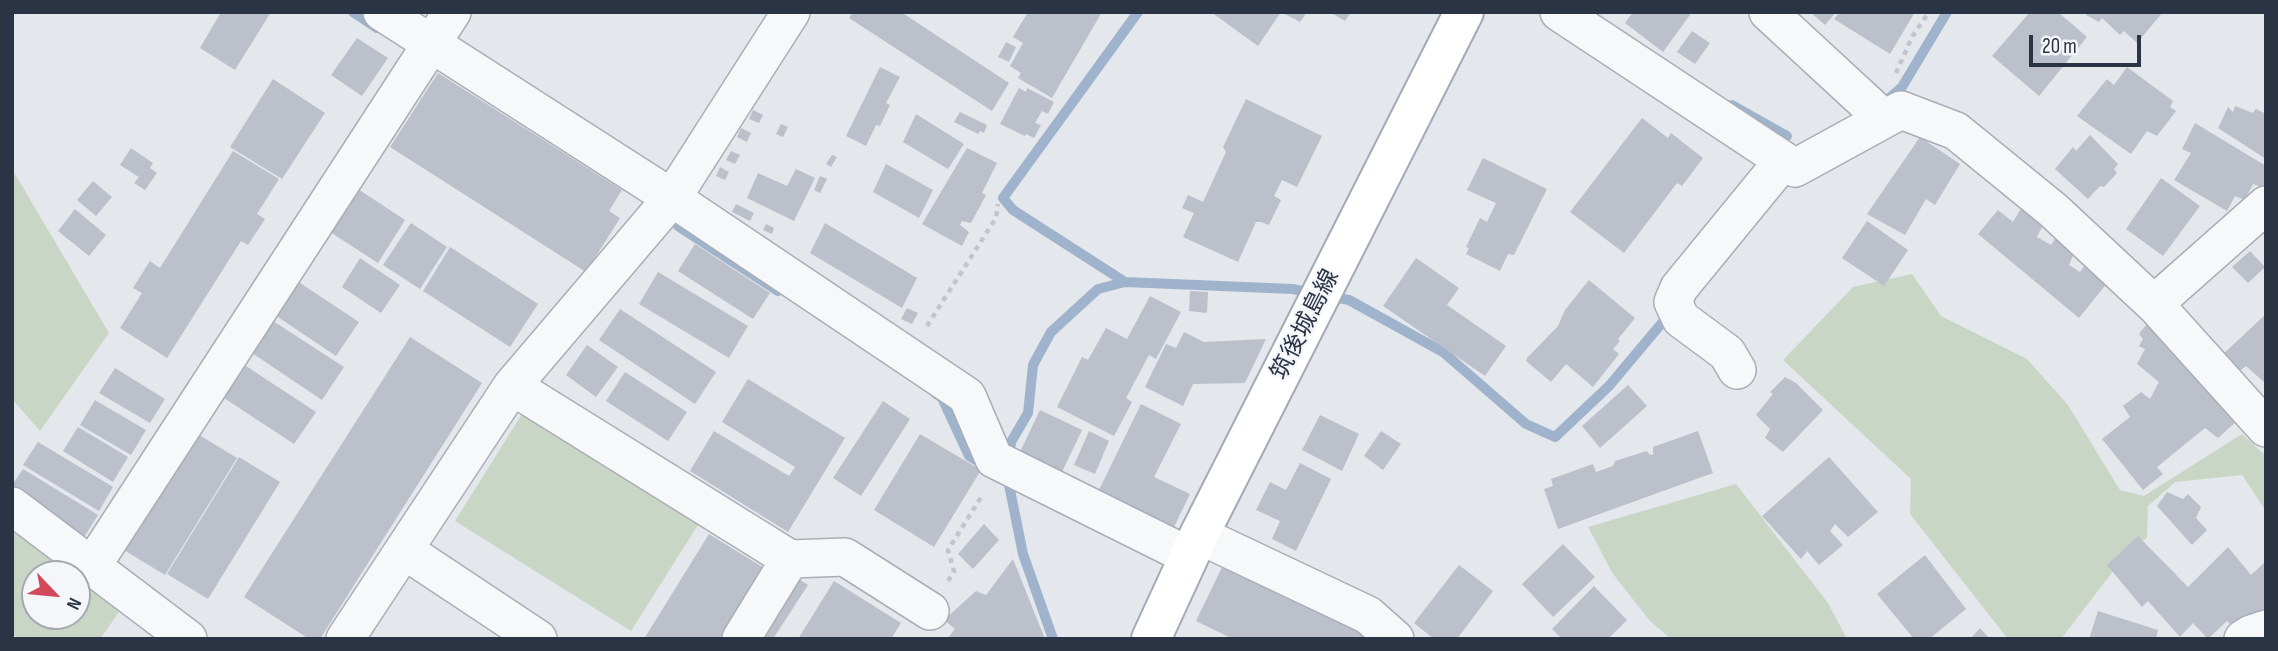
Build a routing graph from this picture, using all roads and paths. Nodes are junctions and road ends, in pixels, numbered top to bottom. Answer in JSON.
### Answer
{"nodes":[{"id":1,"x":382,"y":12,"type":"edge"},
{"id":2,"x":452,"y":12,"type":"edge"},
{"id":3,"x":791,"y":12,"type":"edge"},
{"id":4,"x":1464,"y":12,"type":"edge"},
{"id":5,"x":1559,"y":12,"type":"edge"},
{"id":6,"x":1768,"y":12,"type":"edge"},
{"id":7,"x":1929,"y":12,"type":"edge"},
{"id":8,"x":432,"y":44,"type":"junction"},
{"id":9,"x":1887,"y":118,"type":"junction"},
{"id":10,"x":1783,"y":161,"type":"junction"},
{"id":11,"x":672,"y":198,"type":"junction"},
{"id":12,"x":999,"y":204,"type":"dead end"},
{"id":13,"x":2266,"y":205,"type":"edge"},
{"id":14,"x":2154,"y":304,"type":"junction"},
{"id":15,"x":907,"y":356,"type":"junction"},
{"id":16,"x":1737,"y":370,"type":"dead end"},
{"id":17,"x":512,"y":386,"type":"junction"},
{"id":18,"x":2266,"y":428,"type":"edge"},
{"id":19,"x":1003,"y":463,"type":"junction"},
{"id":20,"x":12,"y":506,"type":"edge"},
{"id":21,"x":1194,"y":546,"type":"junction"},
{"id":22,"x":404,"y":550,"type":"junction"},
{"id":23,"x":790,"y":559,"type":"junction"},
{"id":24,"x":92,"y":566,"type":"junction"},
{"id":25,"x":930,"y":611,"type":"joint"},
{"id":26,"x":2266,"y":629,"type":"edge"},
{"id":27,"x":188,"y":639,"type":"edge"},
{"id":28,"x":345,"y":639,"type":"edge"},
{"id":29,"x":538,"y":639,"type":"edge"},
{"id":30,"x":741,"y":639,"type":"edge"},
{"id":31,"x":1151,"y":639,"type":"edge"},
{"id":32,"x":1395,"y":639,"type":"edge"},
{"id":33,"x":2243,"y":639,"type":"edge"}],
"edges":[{"from":1,"to":8,"type":"street"},
{"from":2,"to":8,"type":"street"},
{"from":3,"to":11,"type":"street"},
{"from":4,"to":21,"type":"main road","name":"筑後城島線"},
{"from":5,"to":10,"type":"street"},
{"from":6,"to":9,"type":"street"},
{"from":7,"to":9,"type":"path"},
{"from":8,"to":11,"type":"street"},
{"from":8,"to":24,"type":"street"},
{"from":9,"to":10,"type":"street"},
{"from":9,"to":14,"type":"street"},
{"from":10,"to":16,"type":"street"},
{"from":11,"to":15,"type":"street"},
{"from":11,"to":17,"type":"street"},
{"from":12,"to":15,"type":"path"},
{"from":13,"to":14,"type":"street"},
{"from":14,"to":18,"type":"street"},
{"from":15,"to":19,"type":"street"},
{"from":17,"to":22,"type":"street"},
{"from":17,"to":23,"type":"street"},
{"from":19,"to":21,"type":"street"},
{"from":19,"to":25,"type":"path"},
{"from":20,"to":24,"type":"street"},
{"from":21,"to":31,"type":"main road","name":"筑後城島線"},
{"from":21,"to":32,"type":"street"},
{"from":22,"to":28,"type":"street"},
{"from":22,"to":29,"type":"street"},
{"from":23,"to":25,"type":"street"},
{"from":23,"to":30,"type":"street"},
{"from":24,"to":27,"type":"street"},
{"from":26,"to":33,"type":"street"}]}
